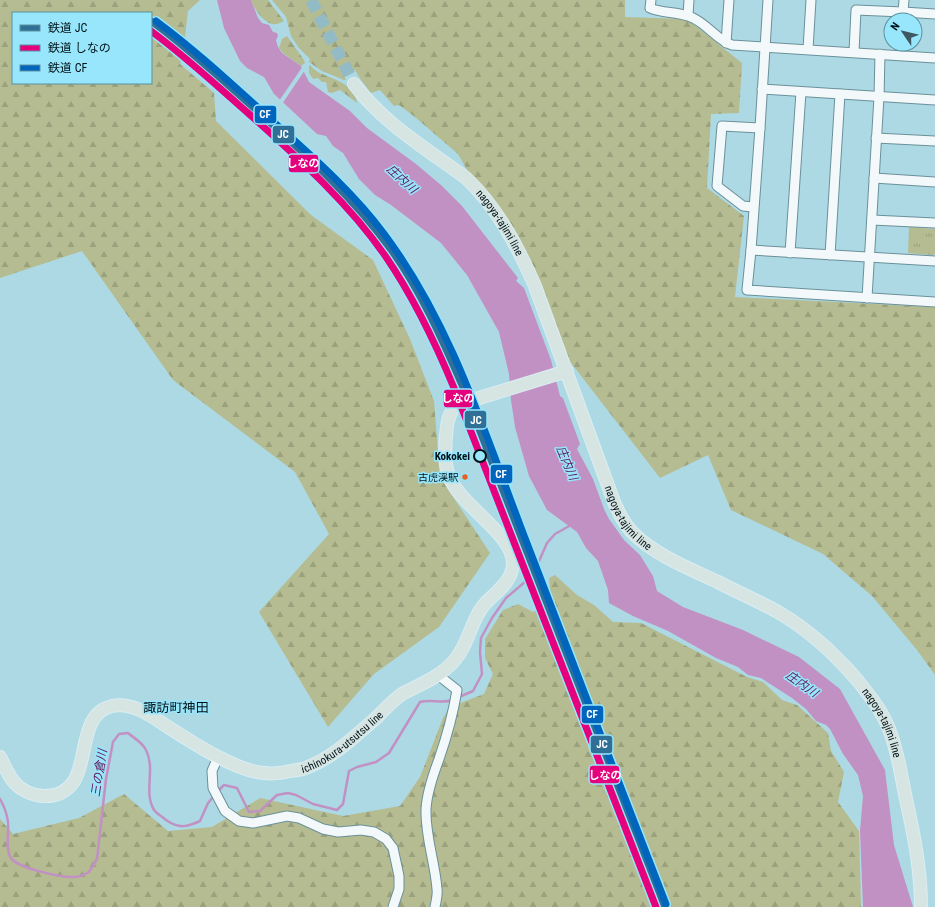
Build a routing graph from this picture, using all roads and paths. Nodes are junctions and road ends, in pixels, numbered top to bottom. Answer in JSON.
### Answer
{"nodes":[{"id":1,"x":651,"y":0,"type":"edge"},
{"id":2,"x":689,"y":0,"type":"edge"},
{"id":3,"x":729,"y":0,"type":"edge"},
{"id":4,"x":768,"y":0,"type":"edge"},
{"id":5,"x":811,"y":0,"type":"edge"},
{"id":6,"x":857,"y":0,"type":"edge"},
{"id":7,"x":904,"y":0,"type":"edge"},
{"id":8,"x":856,"y":10,"type":"junction"},
{"id":9,"x":903,"y":12,"type":"joint"},
{"id":10,"x":923,"y":13,"type":"edge"},
{"id":11,"x":935,"y":14,"type":"edge"},
{"id":12,"x":688,"y":15,"type":"junction"},
{"id":13,"x":726,"y":43,"type":"junction"},
{"id":14,"x":764,"y":48,"type":"junction"},
{"id":15,"x":808,"y":49,"type":"junction"},
{"id":16,"x":854,"y":52,"type":"junction"},
{"id":17,"x":880,"y":54,"type":"junction"},
{"id":18,"x":935,"y":58,"type":"edge"},
{"id":19,"x":354,"y":84,"type":"tunnel mouth"},
{"id":20,"x":762,"y":89,"type":"junction"},
{"id":21,"x":801,"y":92,"type":"junction"},
{"id":22,"x":840,"y":94,"type":"junction"},
{"id":23,"x":879,"y":97,"type":"junction"},
{"id":24,"x":935,"y":100,"type":"edge"},
{"id":25,"x":760,"y":128,"type":"junction"},
{"id":26,"x":876,"y":138,"type":"junction"},
{"id":27,"x":935,"y":141,"type":"edge"},
{"id":28,"x":874,"y":178,"type":"junction"},
{"id":29,"x":935,"y":182,"type":"edge"},
{"id":30,"x":753,"y":207,"type":"junction"},
{"id":31,"x":872,"y":220,"type":"junction"},
{"id":32,"x":935,"y":223,"type":"edge"},
{"id":33,"x":751,"y":250,"type":"junction"},
{"id":34,"x":790,"y":253,"type":"junction"},
{"id":35,"x":830,"y":255,"type":"junction"},
{"id":36,"x":869,"y":258,"type":"junction"},
{"id":37,"x":935,"y":261,"type":"edge"},
{"id":38,"x":867,"y":298,"type":"junction"},
{"id":39,"x":935,"y":302,"type":"edge"},
{"id":40,"x":563,"y":373,"type":"junction"},
{"id":41,"x":480,"y":398,"type":"tunnel mouth"},
{"id":42,"x":458,"y":404,"type":"tunnel mouth"},
{"id":43,"x":438,"y":675,"type":"junction"},
{"id":44,"x":218,"y":757,"type":"junction"},
{"id":45,"x":0,"y":758,"type":"edge"},
{"id":46,"x":393,"y":907,"type":"edge"},
{"id":47,"x":436,"y":907,"type":"edge"},
{"id":48,"x":921,"y":907,"type":"edge"}],
"edges":[{"from":1,"to":12,"type":"street"},
{"from":2,"to":12,"type":"street"},
{"from":3,"to":13,"type":"street"},
{"from":4,"to":14,"type":"street"},
{"from":5,"to":15,"type":"street"},
{"from":6,"to":8,"type":"street"},
{"from":7,"to":9,"type":"street"},
{"from":8,"to":9,"type":"street"},
{"from":8,"to":16,"type":"street"},
{"from":10,"to":11,"type":"street"},
{"from":12,"to":13,"type":"street"},
{"from":13,"to":14,"type":"street"},
{"from":14,"to":15,"type":"street"},
{"from":14,"to":20,"type":"street"},
{"from":15,"to":16,"type":"street"},
{"from":16,"to":17,"type":"street"},
{"from":17,"to":18,"type":"street"},
{"from":17,"to":23,"type":"street"},
{"from":19,"to":40,"type":"main road","name":"nagoya-tajimi line"},
{"from":20,"to":21,"type":"street"},
{"from":20,"to":25,"type":"street"},
{"from":21,"to":22,"type":"street"},
{"from":21,"to":34,"type":"street"},
{"from":22,"to":23,"type":"street"},
{"from":22,"to":35,"type":"street"},
{"from":23,"to":24,"type":"street"},
{"from":23,"to":26,"type":"street"},
{"from":25,"to":30,"type":"street"},
{"from":25,"to":30,"type":"street"},
{"from":26,"to":27,"type":"street"},
{"from":26,"to":28,"type":"street"},
{"from":28,"to":29,"type":"street"},
{"from":28,"to":31,"type":"street"},
{"from":30,"to":33,"type":"street"},
{"from":31,"to":32,"type":"street"},
{"from":31,"to":36,"type":"street"},
{"from":33,"to":34,"type":"street"},
{"from":33,"to":38,"type":"street"},
{"from":34,"to":35,"type":"street"},
{"from":35,"to":36,"type":"street"},
{"from":36,"to":37,"type":"street"},
{"from":36,"to":38,"type":"street"},
{"from":38,"to":39,"type":"street"},
{"from":40,"to":41,"type":"main road"},
{"from":40,"to":48,"type":"main road","name":"nagoya-tajimi line"},
{"from":42,"to":43,"type":"main road","name":"ichinokura-utsutsu line"},
{"from":43,"to":44,"type":"main road","name":"ichinokura-utsutsu line"},
{"from":43,"to":47,"type":"street"},
{"from":44,"to":45,"type":"main road","name":"ichinokura-utsutsu line"},
{"from":44,"to":46,"type":"street"}]}
